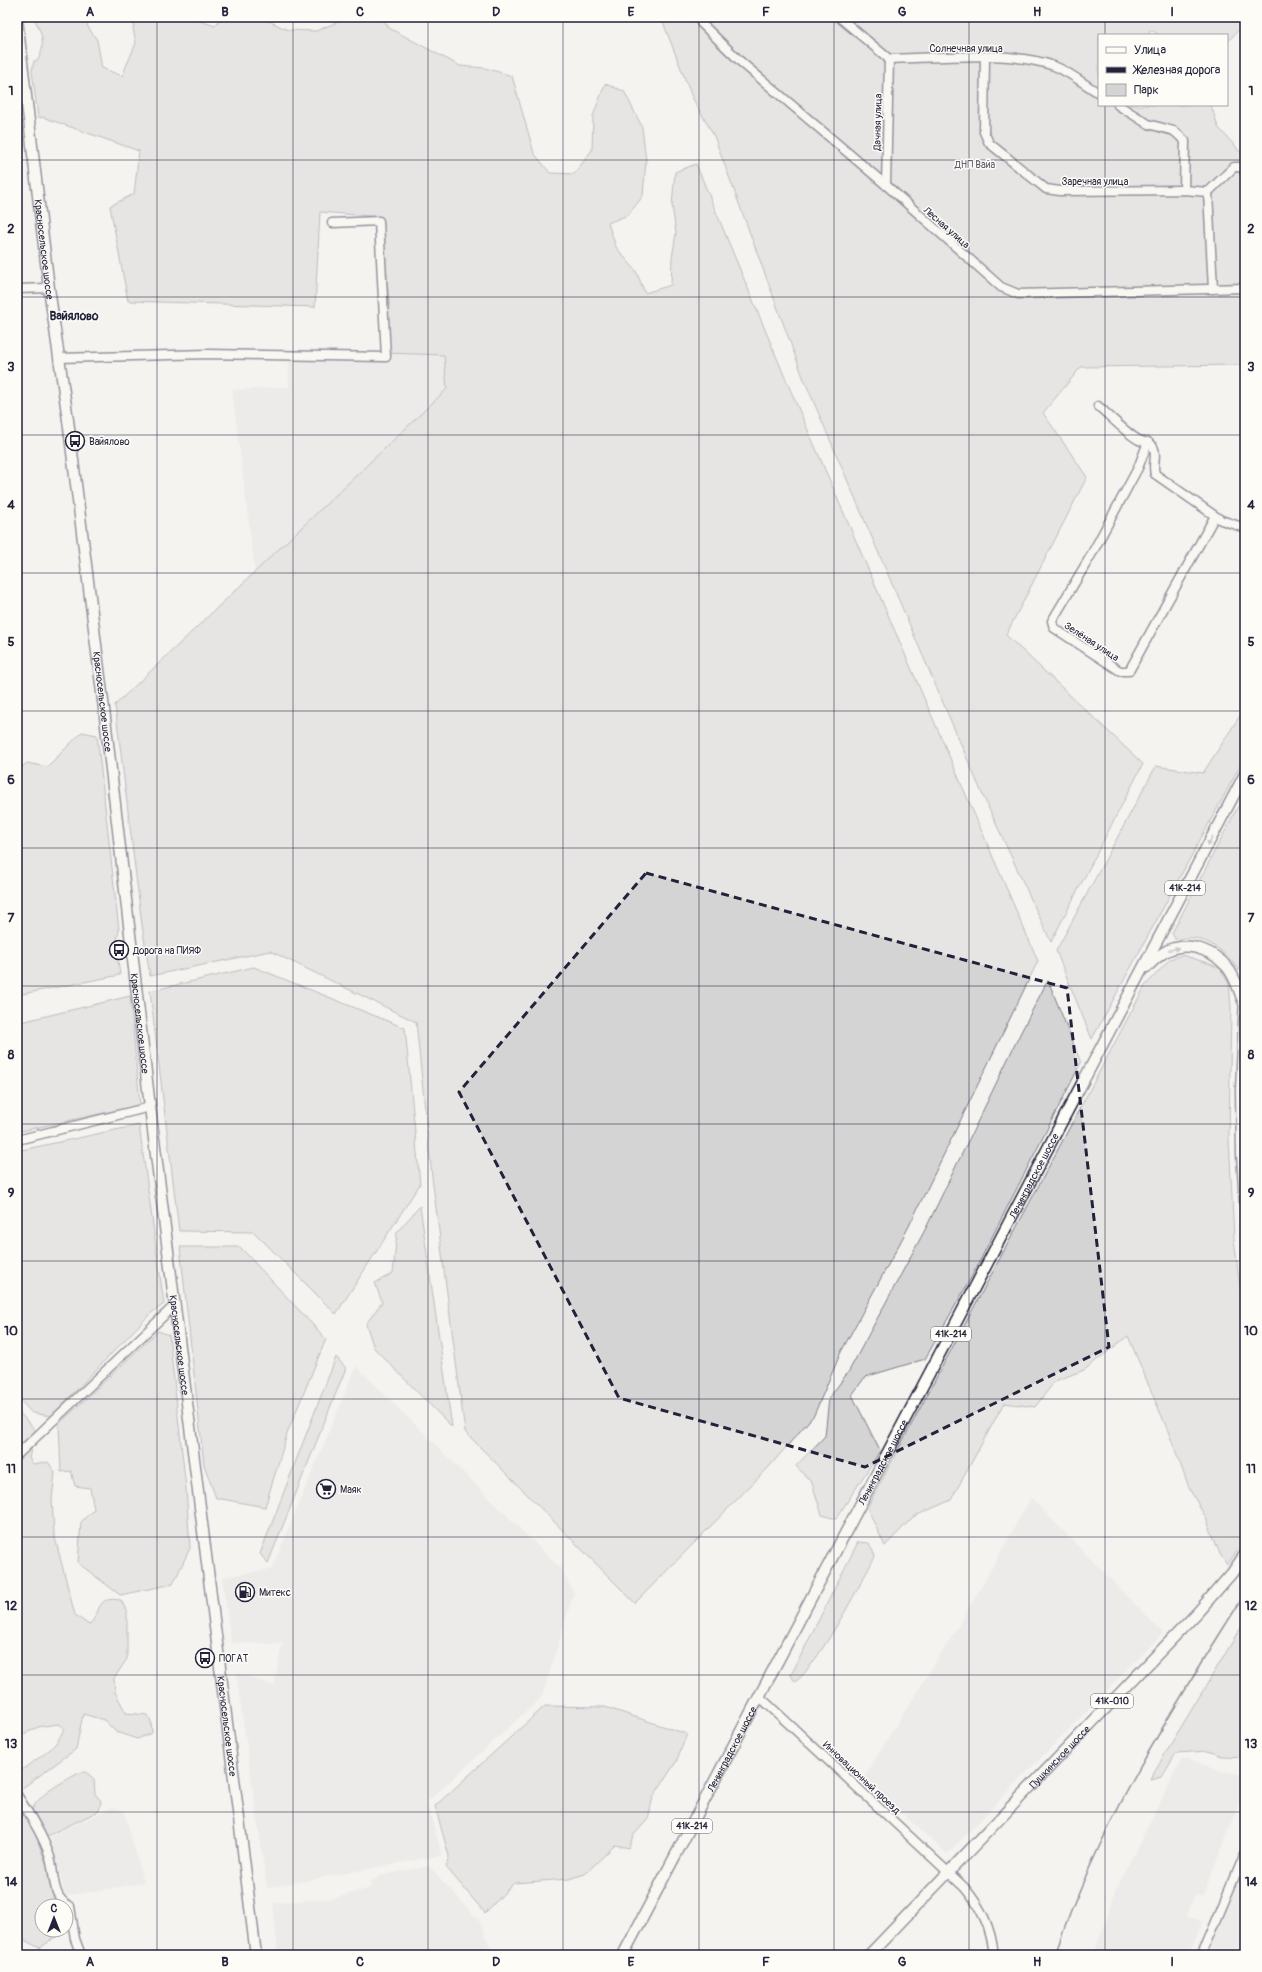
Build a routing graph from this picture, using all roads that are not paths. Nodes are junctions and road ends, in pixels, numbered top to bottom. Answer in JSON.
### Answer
{"nodes":[{"id":1,"x":701,"y":17,"type":"edge"},
{"id":2,"x":839,"y":17,"type":"edge"},
{"id":3,"x":17,"y":20,"type":"edge"},
{"id":4,"x":984,"y":57,"type":"junction"},
{"id":5,"x":889,"y":59,"type":"junction"},
{"id":6,"x":1098,"y":92,"type":"edge"},
{"id":7,"x":1120,"y":106,"type":"edge"},
{"id":8,"x":1245,"y":172,"type":"edge"},
{"id":9,"x":886,"y":185,"type":"junction"},
{"id":10,"x":1184,"y":190,"type":"junction"},
{"id":11,"x":1208,"y":192,"type":"junction"},
{"id":12,"x":332,"y":223,"type":"dead end"},
{"id":13,"x":49,"y":288,"type":"junction"},
{"id":14,"x":1245,"y":288,"type":"edge"},
{"id":15,"x":17,"y":289,"type":"edge"},
{"id":16,"x":1212,"y":289,"type":"junction"},
{"id":17,"x":59,"y":358,"type":"junction"},
{"id":18,"x":1098,"y":406,"type":"dead end"},
{"id":19,"x":1148,"y":442,"type":"junction"},
{"id":20,"x":1215,"y":516,"type":"junction"},
{"id":21,"x":1245,"y":528,"type":"edge"},
{"id":22,"x":1245,"y":774,"type":"edge"},
{"id":23,"x":1142,"y":970,"type":"junction"},
{"id":24,"x":1244,"y":999,"type":"edge"},
{"id":25,"x":150,"y":1108,"type":"junction"},
{"id":26,"x":17,"y":1140,"type":"edge"},
{"id":27,"x":1245,"y":1141,"type":"edge"},
{"id":28,"x":1242,"y":1155,"type":"junction"},
{"id":29,"x":1245,"y":1203,"type":"edge"},
{"id":30,"x":175,"y":1305,"type":"junction"},
{"id":31,"x":17,"y":1456,"type":"edge"},
{"id":32,"x":1245,"y":1554,"type":"edge"},
{"id":33,"x":760,"y":1697,"type":"junction"},
{"id":34,"x":17,"y":1795,"type":"edge"},
{"id":35,"x":1245,"y":1852,"type":"edge"},
{"id":36,"x":949,"y":1872,"type":"junction"},
{"id":37,"x":81,"y":1955,"type":"edge"},
{"id":38,"x":256,"y":1955,"type":"edge"},
{"id":39,"x":623,"y":1955,"type":"edge"},
{"id":40,"x":869,"y":1955,"type":"edge"},
{"id":41,"x":994,"y":1955,"type":"edge"},
{"id":42,"x":1202,"y":1955,"type":"edge"}],
"edges":[{"from":1,"to":9,"type":"street","name":"Лесная улица"},
{"from":2,"to":5,"type":"street"},
{"from":3,"to":13,"type":"main road","name":"Красносельское шоссе"},
{"from":4,"to":5,"type":"street","name":"Солнечная улица"},
{"from":4,"to":6,"type":"street","name":"Солнечная улица"},
{"from":4,"to":10,"type":"street","name":"Заречная улица"},
{"from":5,"to":9,"type":"street","name":"Дачная улица"},
{"from":7,"to":10,"type":"street"},
{"from":8,"to":11,"type":"street"},
{"from":9,"to":16,"type":"street","name":"Лесная улица"},
{"from":10,"to":11,"type":"street","name":"Заречная улица"},
{"from":11,"to":16,"type":"street"},
{"from":12,"to":17,"type":"street"},
{"from":13,"to":15,"type":"street"},
{"from":13,"to":17,"type":"main road","name":"Красносельское шоссе"},
{"from":14,"to":16,"type":"street","name":"Лесная улица"},
{"from":17,"to":25,"type":"main road","name":"Красносельское шоссе"},
{"from":18,"to":19,"type":"street"},
{"from":19,"to":20,"type":"street"},
{"from":19,"to":20,"type":"street","name":"Зелёная улица"},
{"from":20,"to":21,"type":"street"},
{"from":22,"to":23,"type":"main road","number":"41К-214","one_way":true},
{"from":23,"to":24,"type":"main road","number":"41К-214","one_way":true},
{"from":23,"to":33,"type":"main road","name":"Ленинградское шоссе","number":"41К-214"},
{"from":24,"to":28,"type":"main road"},
{"from":25,"to":26,"type":"street"},
{"from":25,"to":30,"type":"main road","name":"Красносельское шоссе"},
{"from":27,"to":28,"type":"main road"},
{"from":28,"to":29,"type":"main road"},
{"from":30,"to":31,"type":"street"},
{"from":30,"to":38,"type":"main road","name":"Красносельское шоссе"},
{"from":32,"to":36,"type":"main road","name":"Пушкинское шоссе","number":"41К-010"},
{"from":33,"to":36,"type":"street","name":"Инновационный проезд"},
{"from":33,"to":39,"type":"main road","name":"Ленинградское шоссе","number":"41К-214"},
{"from":34,"to":37,"type":"street"},
{"from":35,"to":42,"type":"street"},
{"from":36,"to":40,"type":"main road","name":"Пушкинское шоссе","number":"41К-010"},
{"from":36,"to":41,"type":"street","name":"Инновационный проезд"}]}
